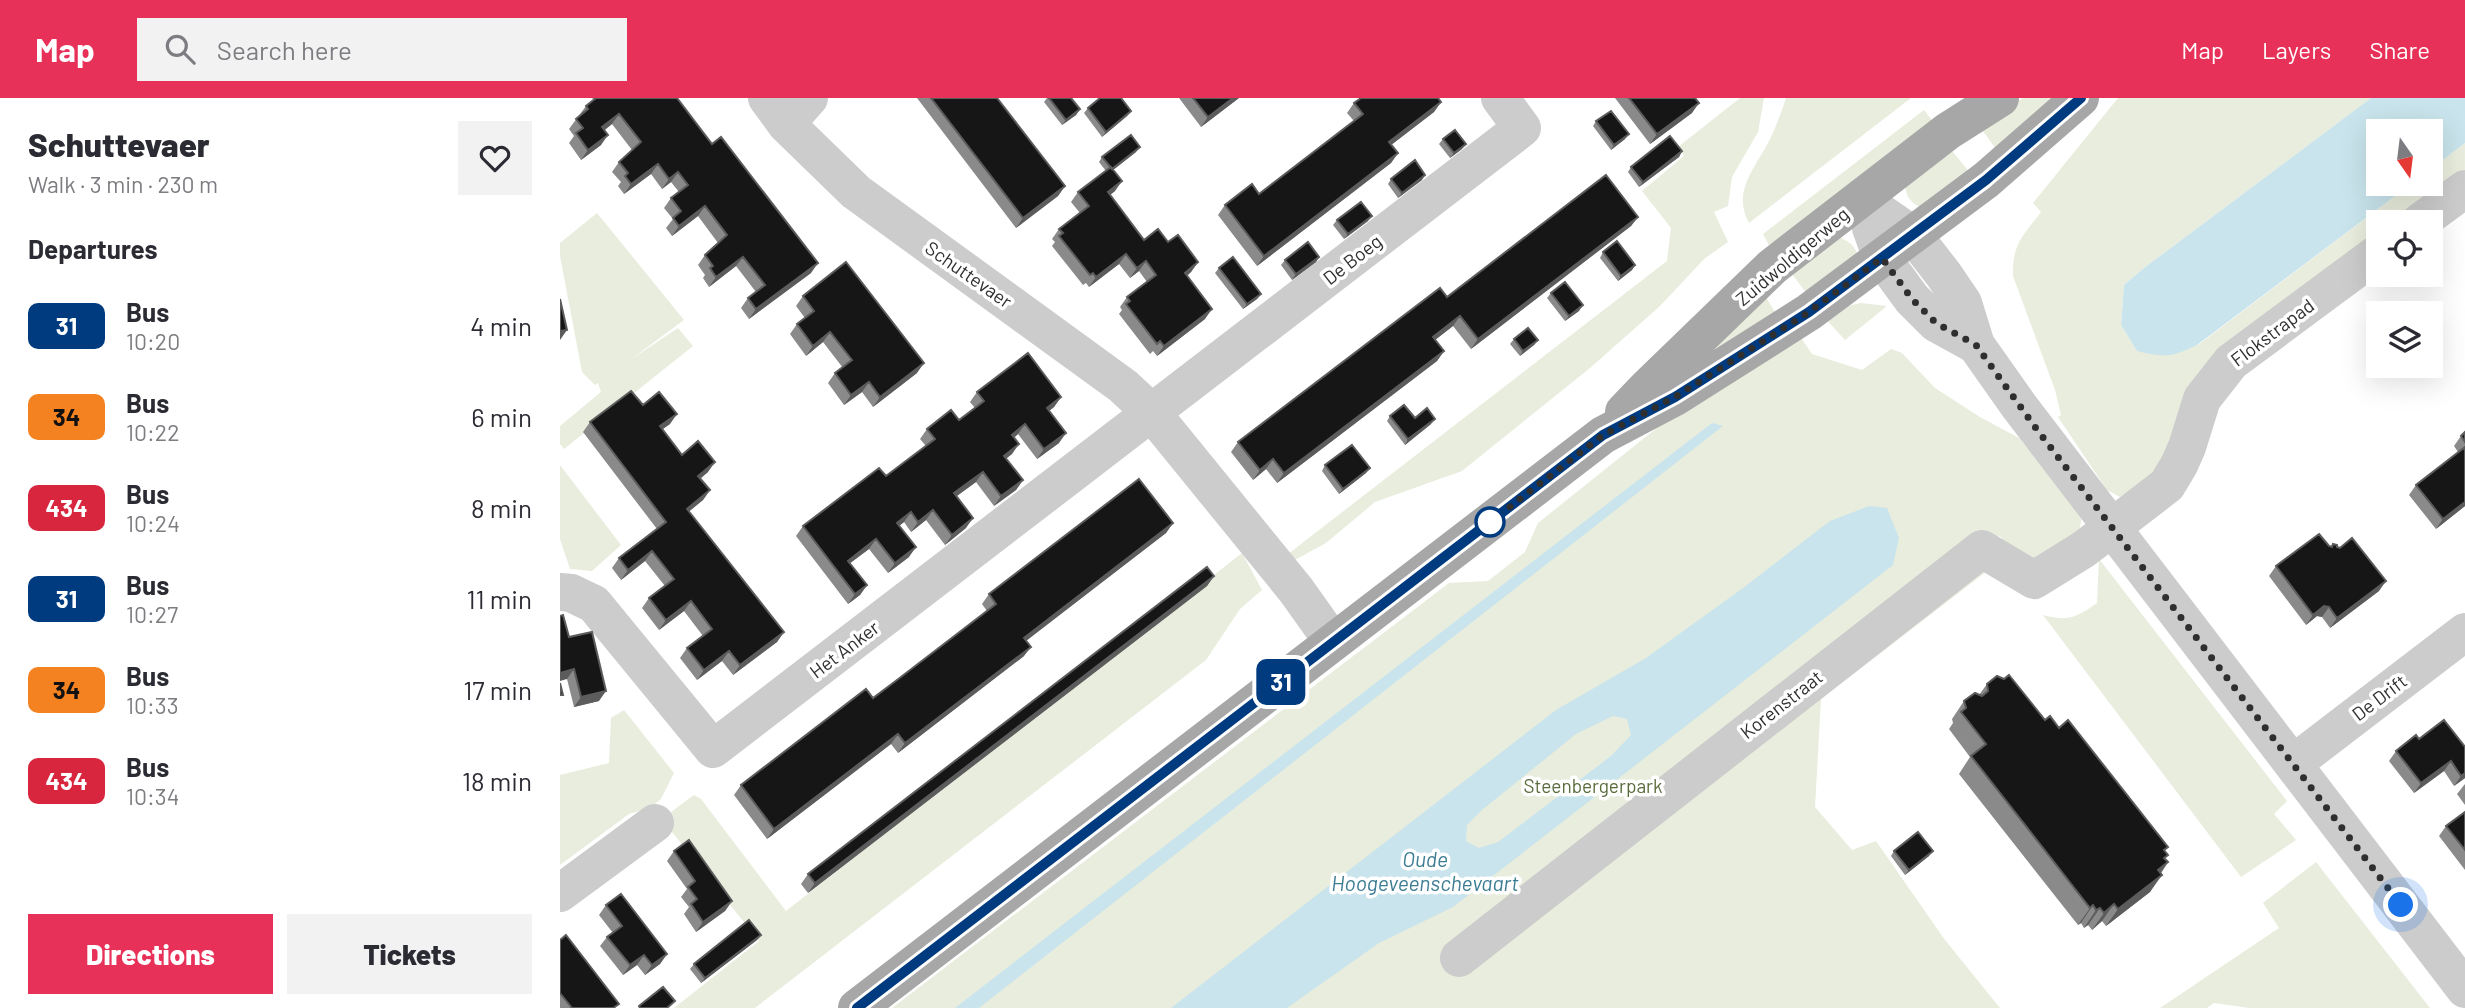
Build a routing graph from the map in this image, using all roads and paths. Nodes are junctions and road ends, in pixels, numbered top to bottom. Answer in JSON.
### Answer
{"nodes":[{"id":1,"x":1500,"y":98,"type":"edge"},
{"id":2,"x":2000,"y":98,"type":"edge"},
{"id":3,"x":2081,"y":98,"type":"edge"},
{"id":4,"x":787,"y":107,"type":"edge"},
{"id":5,"x":2465,"y":189,"type":"edge"},
{"id":6,"x":1861,"y":199,"type":"junction"},
{"id":7,"x":2436,"y":210,"type":"edge"},
{"id":8,"x":1913,"y":235,"type":"junction"},
{"id":9,"x":1882,"y":258,"type":"junction"},
{"id":10,"x":2366,"y":262,"type":"edge"},
{"id":11,"x":1976,"y":345,"type":"junction"},
{"id":12,"x":1152,"y":413,"type":"junction"},
{"id":13,"x":1603,"y":435,"type":"junction"},
{"id":14,"x":2114,"y":528,"type":"junction"},
{"id":15,"x":560,"y":592,"type":"edge"},
{"id":16,"x":2465,"y":632,"type":"edge"},
{"id":17,"x":1333,"y":642,"type":"junction"},
{"id":18,"x":2294,"y":762,"type":"junction"},
{"id":19,"x":655,"y":823,"type":"dead end"},
{"id":20,"x":560,"y":892,"type":"edge"},
{"id":21,"x":1459,"y":958,"type":"dead end"},
{"id":22,"x":2465,"y":989,"type":"edge"},
{"id":23,"x":857,"y":1008,"type":"edge"}],
"edges":[{"from":1,"to":12,"type":"street","name":"De Boeg"},
{"from":2,"to":6,"type":"main road","name":"Zuidwoldigerweg"},
{"from":3,"to":8,"type":"main road","name":"Zuidwoldigerweg"},
{"from":4,"to":12,"type":"street","name":"Schuttevaer"},
{"from":5,"to":7,"type":"street"},
{"from":6,"to":8,"type":"street"},
{"from":6,"to":9,"type":"street"},
{"from":6,"to":13,"type":"main road","name":"Zuidwoldigerweg"},
{"from":8,"to":9,"type":"main road","name":"Zuidwoldigerweg"},
{"from":8,"to":11,"type":"street"},
{"from":9,"to":11,"type":"street"},
{"from":9,"to":13,"type":"main road","name":"Zuidwoldigerweg"},
{"from":10,"to":14,"type":"street","name":"Flokstrapad"},
{"from":11,"to":14,"type":"street"},
{"from":12,"to":15,"type":"street","name":"Het Anker"},
{"from":12,"to":17,"type":"street","name":"Schuttevaer"},
{"from":13,"to":17,"type":"main road","name":"Zuidwoldigerweg"},
{"from":14,"to":18,"type":"street"},
{"from":14,"to":21,"type":"street","name":"Korenstraat"},
{"from":16,"to":18,"type":"street","name":"De Drift"},
{"from":17,"to":23,"type":"main road","name":"Zuidwoldigerweg"},
{"from":18,"to":22,"type":"street"},
{"from":19,"to":20,"type":"street"}]}
